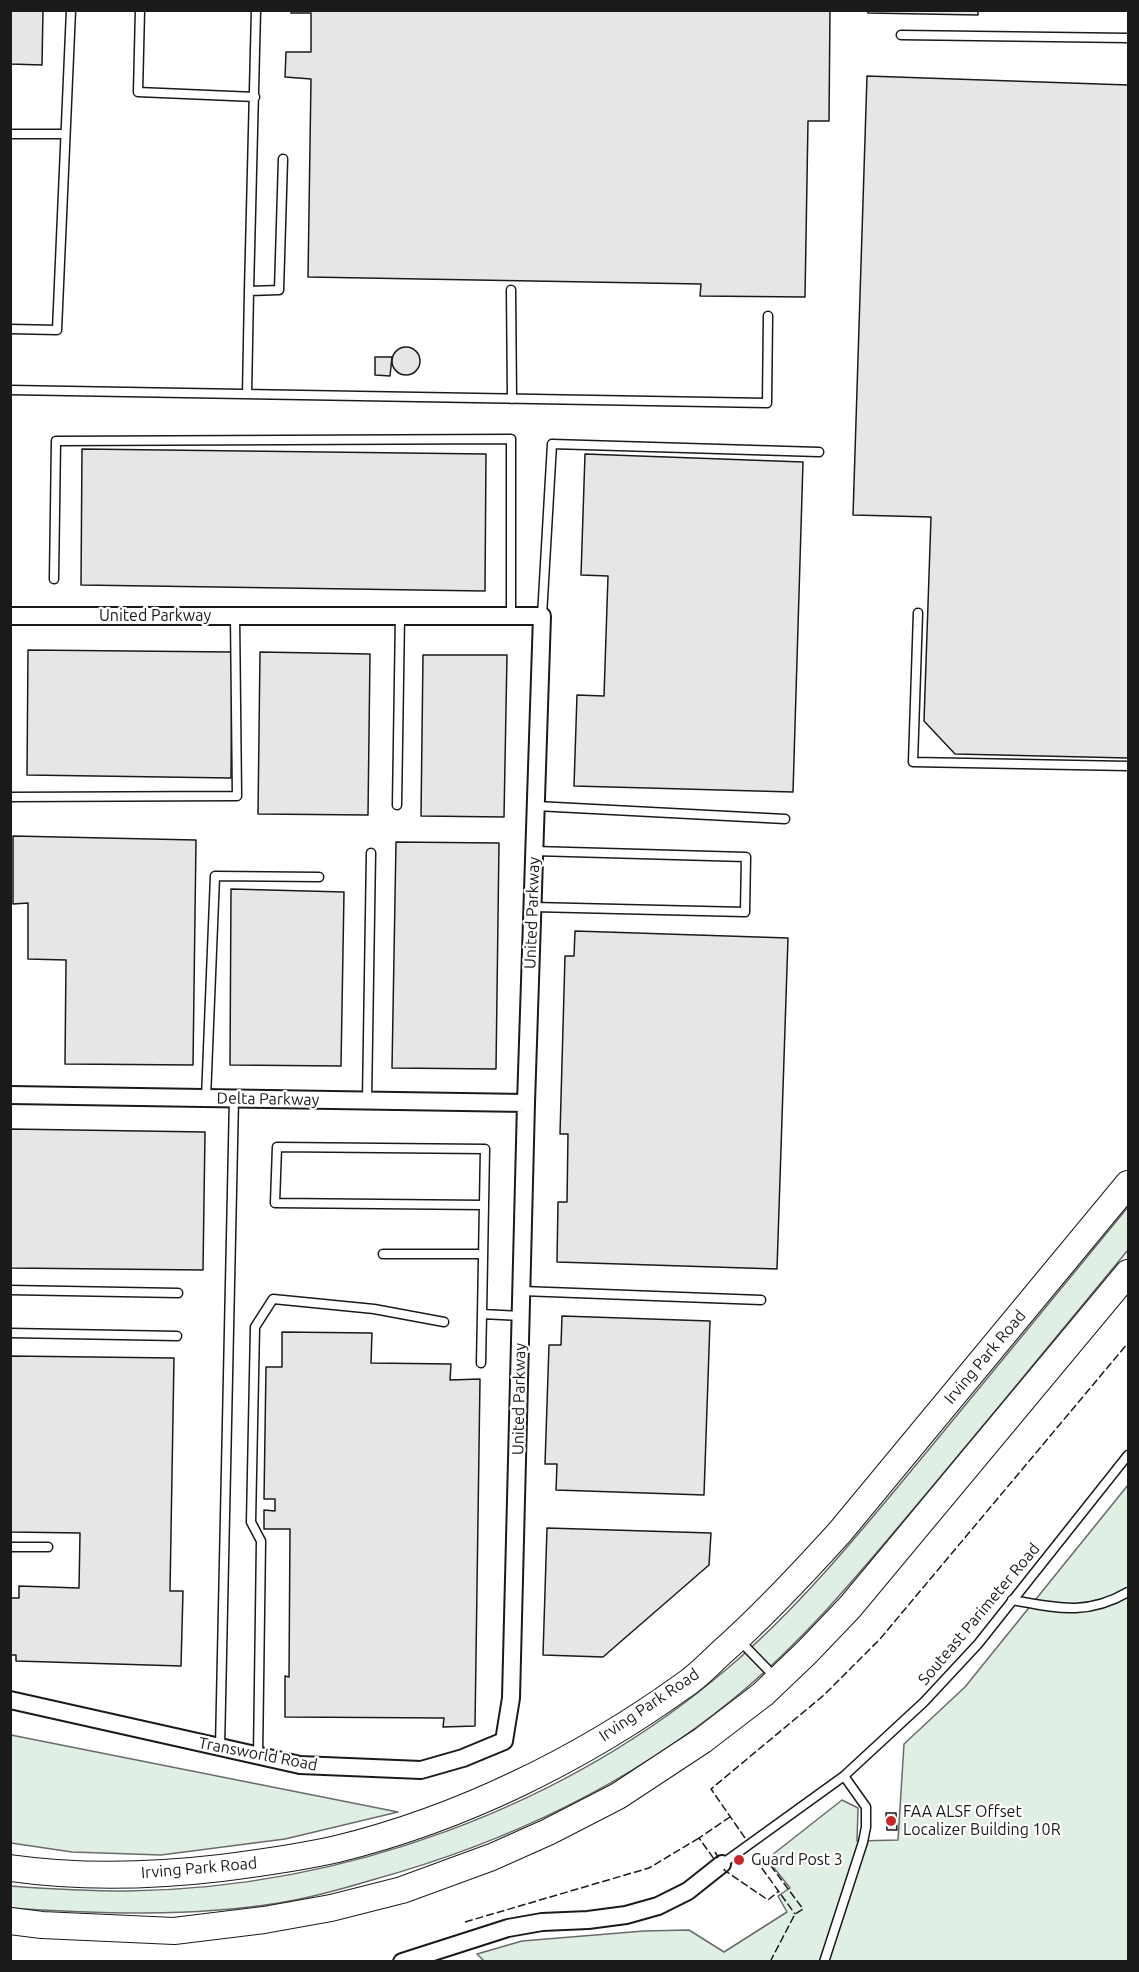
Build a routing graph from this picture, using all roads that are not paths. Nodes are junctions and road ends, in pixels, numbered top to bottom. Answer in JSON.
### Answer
{"nodes":[{"id":1,"x":71,"y":10,"type":"edge"},
{"id":2,"x":140,"y":10,"type":"edge"},
{"id":3,"x":256,"y":10,"type":"edge"},
{"id":4,"x":902,"y":35,"type":"dead end"},
{"id":5,"x":1128,"y":38,"type":"edge"},
{"id":6,"x":255,"y":97,"type":"junction"},
{"id":7,"x":10,"y":134,"type":"edge"},
{"id":8,"x":65,"y":135,"type":"junction"},
{"id":9,"x":283,"y":159,"type":"dead end"},
{"id":10,"x":511,"y":290,"type":"dead end"},
{"id":11,"x":249,"y":291,"type":"junction"},
{"id":12,"x":768,"y":316,"type":"dead end"},
{"id":13,"x":10,"y":329,"type":"edge"},
{"id":14,"x":10,"y":390,"type":"edge"},
{"id":15,"x":247,"y":394,"type":"junction"},
{"id":16,"x":513,"y":399,"type":"junction"},
{"id":17,"x":819,"y":452,"type":"dead end"},
{"id":18,"x":54,"y":579,"type":"dead end"},
{"id":19,"x":918,"y":613,"type":"dead end"},
{"id":20,"x":10,"y":616,"type":"edge"},
{"id":21,"x":235,"y":616,"type":"junction"},
{"id":22,"x":400,"y":616,"type":"junction"},
{"id":23,"x":511,"y":616,"type":"junction"},
{"id":24,"x":542,"y":616,"type":"junction"},
{"id":25,"x":1128,"y":766,"type":"edge"},
{"id":26,"x":10,"y":797,"type":"edge"},
{"id":27,"x":397,"y":805,"type":"dead end"},
{"id":28,"x":536,"y":806,"type":"junction"},
{"id":29,"x":784,"y":819,"type":"dead end"},
{"id":30,"x":534,"y":851,"type":"junction"},
{"id":31,"x":371,"y":853,"type":"dead end"},
{"id":32,"x":320,"y":877,"type":"dead end"},
{"id":33,"x":532,"y":907,"type":"junction"},
{"id":34,"x":10,"y":1095,"type":"edge"},
{"id":35,"x":206,"y":1098,"type":"junction"},
{"id":36,"x":234,"y":1098,"type":"junction"},
{"id":37,"x":367,"y":1100,"type":"junction"},
{"id":38,"x":526,"y":1103,"type":"junction"},
{"id":39,"x":1128,"y":1184,"type":"edge"},
{"id":40,"x":484,"y":1205,"type":"junction"},
{"id":41,"x":383,"y":1254,"type":"dead end"},
{"id":42,"x":483,"y":1254,"type":"junction"},
{"id":43,"x":1128,"y":1274,"type":"edge"},
{"id":44,"x":10,"y":1290,"type":"edge"},
{"id":45,"x":522,"y":1291,"type":"junction"},
{"id":46,"x":178,"y":1293,"type":"dead end"},
{"id":47,"x":761,"y":1300,"type":"dead end"},
{"id":48,"x":482,"y":1314,"type":"junction"},
{"id":49,"x":521,"y":1316,"type":"junction"},
{"id":50,"x":444,"y":1322,"type":"dead end"},
{"id":51,"x":10,"y":1333,"type":"edge"},
{"id":52,"x":177,"y":1336,"type":"dead end"},
{"id":53,"x":481,"y":1363,"type":"dead end"},
{"id":54,"x":1128,"y":1455,"type":"edge"},
{"id":55,"x":10,"y":1547,"type":"edge"},
{"id":56,"x":48,"y":1548,"type":"dead end"},
{"id":57,"x":1128,"y":1592,"type":"edge"},
{"id":58,"x":1012,"y":1600,"type":"junction"},
{"id":59,"x":738,"y":1638,"type":"junction"},
{"id":60,"x":778,"y":1680,"type":"junction"},
{"id":61,"x":10,"y":1700,"type":"edge"},
{"id":62,"x":504,"y":1741,"type":"joint"},
{"id":63,"x":220,"y":1747,"type":"junction"},
{"id":64,"x":258,"y":1756,"type":"junction"},
{"id":65,"x":844,"y":1776,"type":"junction"},
{"id":66,"x":722,"y":1864,"type":"joint"},
{"id":67,"x":10,"y":1869,"type":"edge"},
{"id":68,"x":10,"y":1921,"type":"edge"},
{"id":69,"x":402,"y":1962,"type":"edge"},
{"id":70,"x":824,"y":1962,"type":"edge"}],
"edges":[{"from":1,"to":8,"type":"lane"},
{"from":2,"to":6,"type":"lane"},
{"from":3,"to":6,"type":"lane"},
{"from":4,"to":5,"type":"lane"},
{"from":6,"to":11,"type":"lane"},
{"from":7,"to":8,"type":"lane"},
{"from":8,"to":13,"type":"lane"},
{"from":9,"to":11,"type":"lane"},
{"from":10,"to":16,"type":"lane"},
{"from":11,"to":15,"type":"lane"},
{"from":12,"to":16,"type":"lane"},
{"from":14,"to":15,"type":"lane"},
{"from":15,"to":16,"type":"lane"},
{"from":17,"to":24,"type":"lane"},
{"from":18,"to":23,"type":"lane"},
{"from":19,"to":25,"type":"lane"},
{"from":20,"to":21,"type":"street","name":"United Parkway"},
{"from":21,"to":22,"type":"street","name":"United Parkway"},
{"from":21,"to":26,"type":"lane"},
{"from":22,"to":23,"type":"street","name":"United Parkway"},
{"from":22,"to":27,"type":"lane"},
{"from":23,"to":24,"type":"street","name":"United Parkway"},
{"from":24,"to":28,"type":"street","name":"United Parkway"},
{"from":28,"to":29,"type":"lane"},
{"from":28,"to":30,"type":"street","name":"United Parkway"},
{"from":30,"to":33,"type":"street","name":"United Parkway"},
{"from":30,"to":33,"type":"lane"},
{"from":31,"to":37,"type":"lane"},
{"from":32,"to":35,"type":"lane"},
{"from":33,"to":38,"type":"street","name":"United Parkway"},
{"from":34,"to":35,"type":"street","name":"Delta Parkway"},
{"from":35,"to":36,"type":"street","name":"Delta Parkway"},
{"from":36,"to":37,"type":"street","name":"Delta Parkway"},
{"from":36,"to":63,"type":"lane"},
{"from":37,"to":38,"type":"street","name":"Delta Parkway"},
{"from":38,"to":45,"type":"street","name":"United Parkway"},
{"from":39,"to":59,"type":"main road","name":"Irving Park Road"},
{"from":40,"to":40,"type":"lane"},
{"from":40,"to":42,"type":"lane"},
{"from":41,"to":42,"type":"lane"},
{"from":42,"to":48,"type":"lane"},
{"from":43,"to":60,"type":"main road"},
{"from":44,"to":46,"type":"lane"},
{"from":45,"to":47,"type":"lane"},
{"from":45,"to":49,"type":"street","name":"United Parkway"},
{"from":48,"to":49,"type":"lane"},
{"from":48,"to":53,"type":"lane"},
{"from":49,"to":62,"type":"street","name":"United Parkway"},
{"from":50,"to":64,"type":"lane"},
{"from":51,"to":52,"type":"lane"},
{"from":54,"to":58,"type":"lane","name":"Souteast Parimeter Road"},
{"from":55,"to":56,"type":"lane"},
{"from":57,"to":58,"type":"lane"},
{"from":58,"to":65,"type":"lane","name":"Souteast Parimeter Road"},
{"from":59,"to":60,"type":"lane"},
{"from":59,"to":67,"type":"main road","name":"Irving Park Road"},
{"from":60,"to":68,"type":"main road"},
{"from":61,"to":63,"type":"street","name":"Transworld Road"},
{"from":62,"to":64,"type":"street","name":"Transworld Road"},
{"from":63,"to":64,"type":"street","name":"Transworld Road"},
{"from":65,"to":66,"type":"lane","name":"Souteast Parimeter Road"},
{"from":65,"to":70,"type":"lane"},
{"from":66,"to":69,"type":"street"}]}
